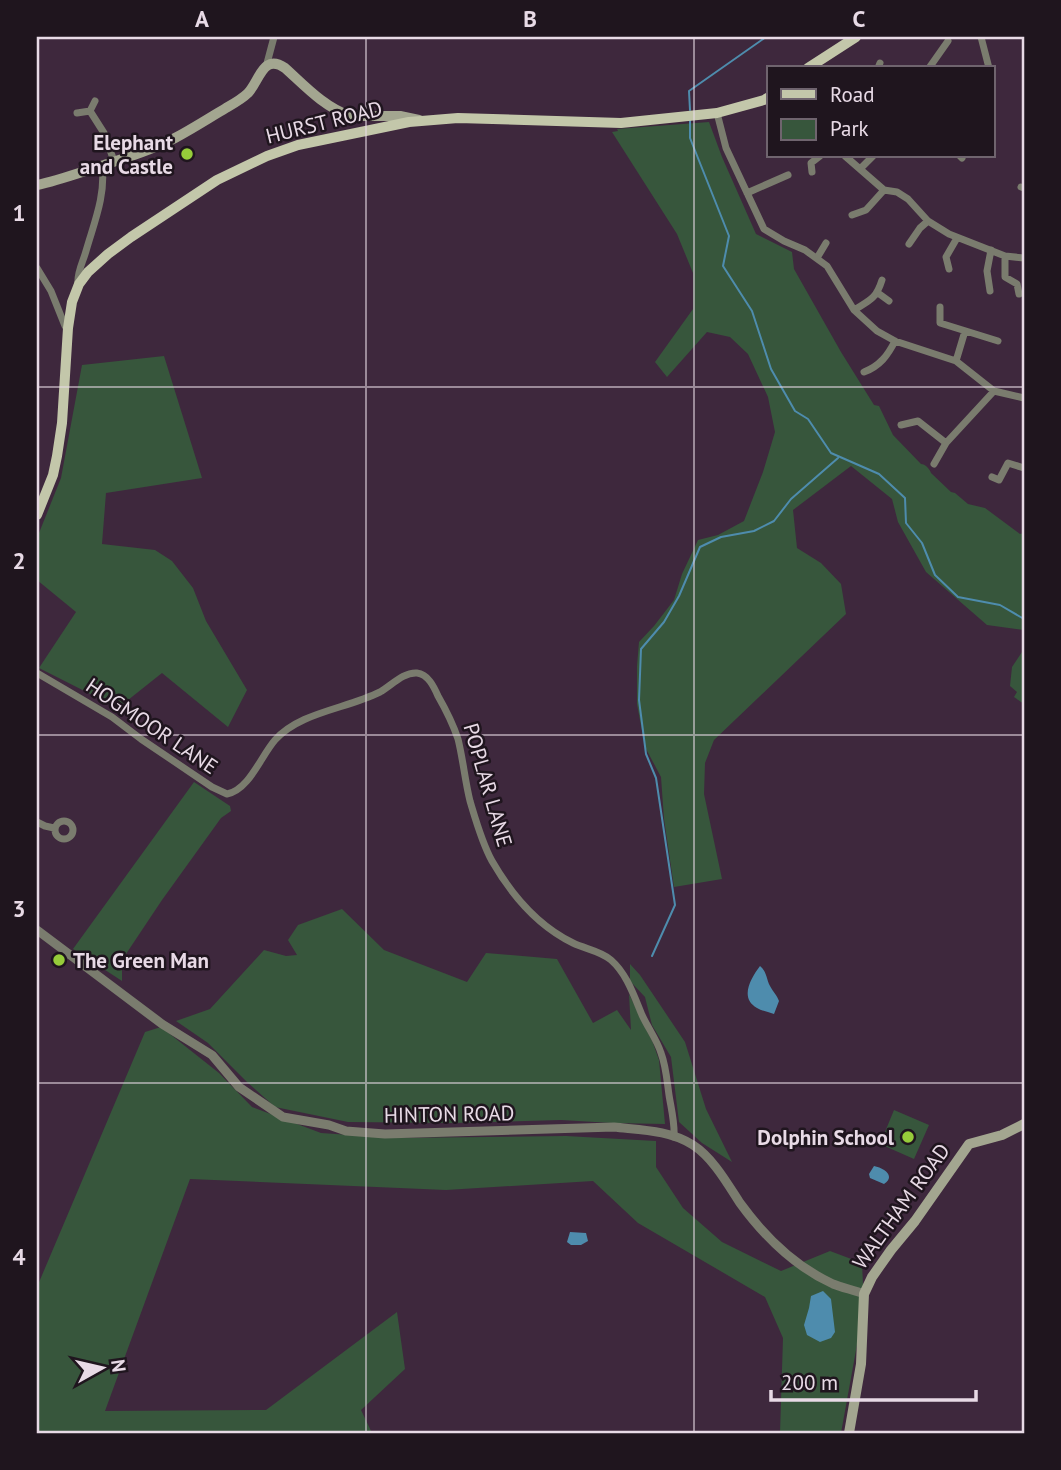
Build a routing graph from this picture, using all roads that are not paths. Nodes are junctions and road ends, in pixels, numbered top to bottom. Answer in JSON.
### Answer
{"nodes":[{"id":1,"x":856,"y":37,"type":"edge"},
{"id":2,"x":981,"y":37,"type":"edge"},
{"id":3,"x":949,"y":38,"type":"edge"},
{"id":4,"x":273,"y":40,"type":"edge"},
{"id":5,"x":279,"y":64,"type":"junction"},
{"id":6,"x":811,"y":66,"type":"edge"},
{"id":7,"x":930,"y":66,"type":"edge"},
{"id":8,"x":988,"y":66,"type":"edge"},
{"id":9,"x":266,"y":67,"type":"junction"},
{"id":10,"x":767,"y":98,"type":"edge"},
{"id":11,"x":95,"y":101,"type":"dead end"},
{"id":12,"x":90,"y":111,"type":"junction"},
{"id":13,"x":77,"y":113,"type":"dead end"},
{"id":14,"x":716,"y":113,"type":"junction"},
{"id":15,"x":357,"y":116,"type":"junction"},
{"id":16,"x":421,"y":120,"type":"junction"},
{"id":17,"x":358,"y":132,"type":"junction"},
{"id":18,"x":817,"y":158,"type":"edge"},
{"id":19,"x":847,"y":158,"type":"edge"},
{"id":20,"x":871,"y":158,"type":"edge"},
{"id":21,"x":114,"y":162,"type":"junction"},
{"id":22,"x":102,"y":165,"type":"junction"},
{"id":23,"x":860,"y":169,"type":"junction"},
{"id":24,"x":812,"y":172,"type":"dead end"},
{"id":25,"x":788,"y":175,"type":"dead end"},
{"id":26,"x":37,"y":185,"type":"edge"},
{"id":27,"x":884,"y":190,"type":"junction"},
{"id":28,"x":747,"y":193,"type":"junction"},
{"id":29,"x":852,"y":215,"type":"dead end"},
{"id":30,"x":928,"y":221,"type":"junction"},
{"id":31,"x":914,"y":236,"type":"junction"},
{"id":32,"x":957,"y":238,"type":"junction"},
{"id":33,"x":826,"y":243,"type":"dead end"},
{"id":34,"x":921,"y":243,"type":"dead end"},
{"id":35,"x":909,"y":244,"type":"dead end"},
{"id":36,"x":991,"y":250,"type":"junction"},
{"id":37,"x":85,"y":255,"type":"junction"},
{"id":38,"x":1005,"y":256,"type":"junction"},
{"id":39,"x":817,"y":258,"type":"junction"},
{"id":40,"x":1024,"y":258,"type":"edge"},
{"id":41,"x":96,"y":265,"type":"junction"},
{"id":42,"x":37,"y":268,"type":"edge"},
{"id":43,"x":949,"y":269,"type":"dead end"},
{"id":44,"x":882,"y":280,"type":"dead end"},
{"id":45,"x":79,"y":284,"type":"junction"},
{"id":46,"x":990,"y":290,"type":"dead end"},
{"id":47,"x":878,"y":293,"type":"junction"},
{"id":48,"x":1018,"y":294,"type":"dead end"},
{"id":49,"x":889,"y":301,"type":"dead end"},
{"id":50,"x":940,"y":307,"type":"dead end"},
{"id":51,"x":71,"y":308,"type":"junction"},
{"id":52,"x":58,"y":309,"type":"junction"},
{"id":53,"x":854,"y":310,"type":"junction"},
{"id":54,"x":68,"y":328,"type":"junction"},
{"id":55,"x":965,"y":331,"type":"junction"},
{"id":56,"x":895,"y":341,"type":"junction"},
{"id":57,"x":998,"y":341,"type":"dead end"},
{"id":58,"x":956,"y":361,"type":"junction"},
{"id":59,"x":864,"y":372,"type":"dead end"},
{"id":60,"x":994,"y":391,"type":"junction"},
{"id":61,"x":1024,"y":398,"type":"edge"},
{"id":62,"x":901,"y":425,"type":"dead end"},
{"id":63,"x":946,"y":443,"type":"junction"},
{"id":64,"x":933,"y":464,"type":"dead end"},
{"id":65,"x":1024,"y":468,"type":"edge"},
{"id":66,"x":996,"y":479,"type":"dead end"},
{"id":67,"x":37,"y":515,"type":"edge"},
{"id":68,"x":37,"y":673,"type":"edge"},
{"id":69,"x":419,"y":673,"type":"joint"},
{"id":70,"x":37,"y":822,"type":"edge"},
{"id":71,"x":54,"y":828,"type":"dead end"},
{"id":72,"x":37,"y":930,"type":"edge"},
{"id":73,"x":1024,"y":1124,"type":"edge"},
{"id":74,"x":674,"y":1137,"type":"junction"},
{"id":75,"x":864,"y":1294,"type":"junction"},
{"id":76,"x":849,"y":1433,"type":"edge"}],
"edges":[{"from":1,"to":6,"type":"main road"},
{"from":2,"to":8,"type":"street"},
{"from":3,"to":7,"type":"street"},
{"from":4,"to":5,"type":"street"},
{"from":4,"to":9,"type":"street"},
{"from":5,"to":9,"type":"main road"},
{"from":5,"to":15,"type":"main road"},
{"from":9,"to":21,"type":"main road"},
{"from":10,"to":14,"type":"main road","name":"HURST ROAD"},
{"from":11,"to":12,"type":"street"},
{"from":12,"to":13,"type":"street"},
{"from":12,"to":21,"type":"street"},
{"from":14,"to":16,"type":"main road","name":"HURST ROAD"},
{"from":14,"to":28,"type":"street"},
{"from":15,"to":16,"type":"main road"},
{"from":15,"to":17,"type":"main road"},
{"from":16,"to":17,"type":"main road","name":"HURST ROAD"},
{"from":17,"to":41,"type":"main road","name":"HURST ROAD"},
{"from":18,"to":24,"type":"street"},
{"from":19,"to":23,"type":"street"},
{"from":20,"to":23,"type":"street"},
{"from":21,"to":22,"type":"main road"},
{"from":22,"to":26,"type":"main road"},
{"from":22,"to":37,"type":"street"},
{"from":23,"to":27,"type":"street"},
{"from":25,"to":28,"type":"street"},
{"from":27,"to":29,"type":"street"},
{"from":27,"to":30,"type":"street"},
{"from":28,"to":39,"type":"street"},
{"from":30,"to":31,"type":"street"},
{"from":30,"to":32,"type":"street"},
{"from":31,"to":34,"type":"street"},
{"from":31,"to":35,"type":"street"},
{"from":32,"to":36,"type":"street"},
{"from":32,"to":43,"type":"street"},
{"from":33,"to":39,"type":"street"},
{"from":36,"to":38,"type":"street"},
{"from":36,"to":46,"type":"street"},
{"from":37,"to":41,"type":"street"},
{"from":37,"to":45,"type":"street"},
{"from":38,"to":40,"type":"street"},
{"from":38,"to":48,"type":"street"},
{"from":39,"to":53,"type":"street"},
{"from":41,"to":45,"type":"main road","name":"HURST ROAD"},
{"from":42,"to":52,"type":"street"},
{"from":44,"to":47,"type":"street"},
{"from":45,"to":51,"type":"main road","name":"HURST ROAD"},
{"from":47,"to":49,"type":"street"},
{"from":47,"to":53,"type":"street"},
{"from":50,"to":55,"type":"street"},
{"from":51,"to":52,"type":"street"},
{"from":51,"to":54,"type":"main road","name":"HURST ROAD"},
{"from":52,"to":54,"type":"street"},
{"from":53,"to":56,"type":"street"},
{"from":54,"to":67,"type":"main road","name":"HURST ROAD"},
{"from":55,"to":57,"type":"street"},
{"from":55,"to":58,"type":"street"},
{"from":56,"to":58,"type":"street"},
{"from":56,"to":59,"type":"street"},
{"from":58,"to":60,"type":"street"},
{"from":60,"to":61,"type":"street"},
{"from":60,"to":63,"type":"street"},
{"from":62,"to":63,"type":"street"},
{"from":63,"to":64,"type":"street"},
{"from":65,"to":66,"type":"street"},
{"from":68,"to":69,"type":"street","name":"HOGMOOR LANE"},
{"from":69,"to":74,"type":"street","name":"POPLAR LANE"},
{"from":70,"to":71,"type":"street"},
{"from":72,"to":74,"type":"street","name":"HINTON ROAD"},
{"from":73,"to":75,"type":"main road","name":"WALTHAM ROAD"},
{"from":74,"to":75,"type":"street","name":"HINTON ROAD"},
{"from":75,"to":76,"type":"main road","name":"WALTHAM ROAD"}]}
